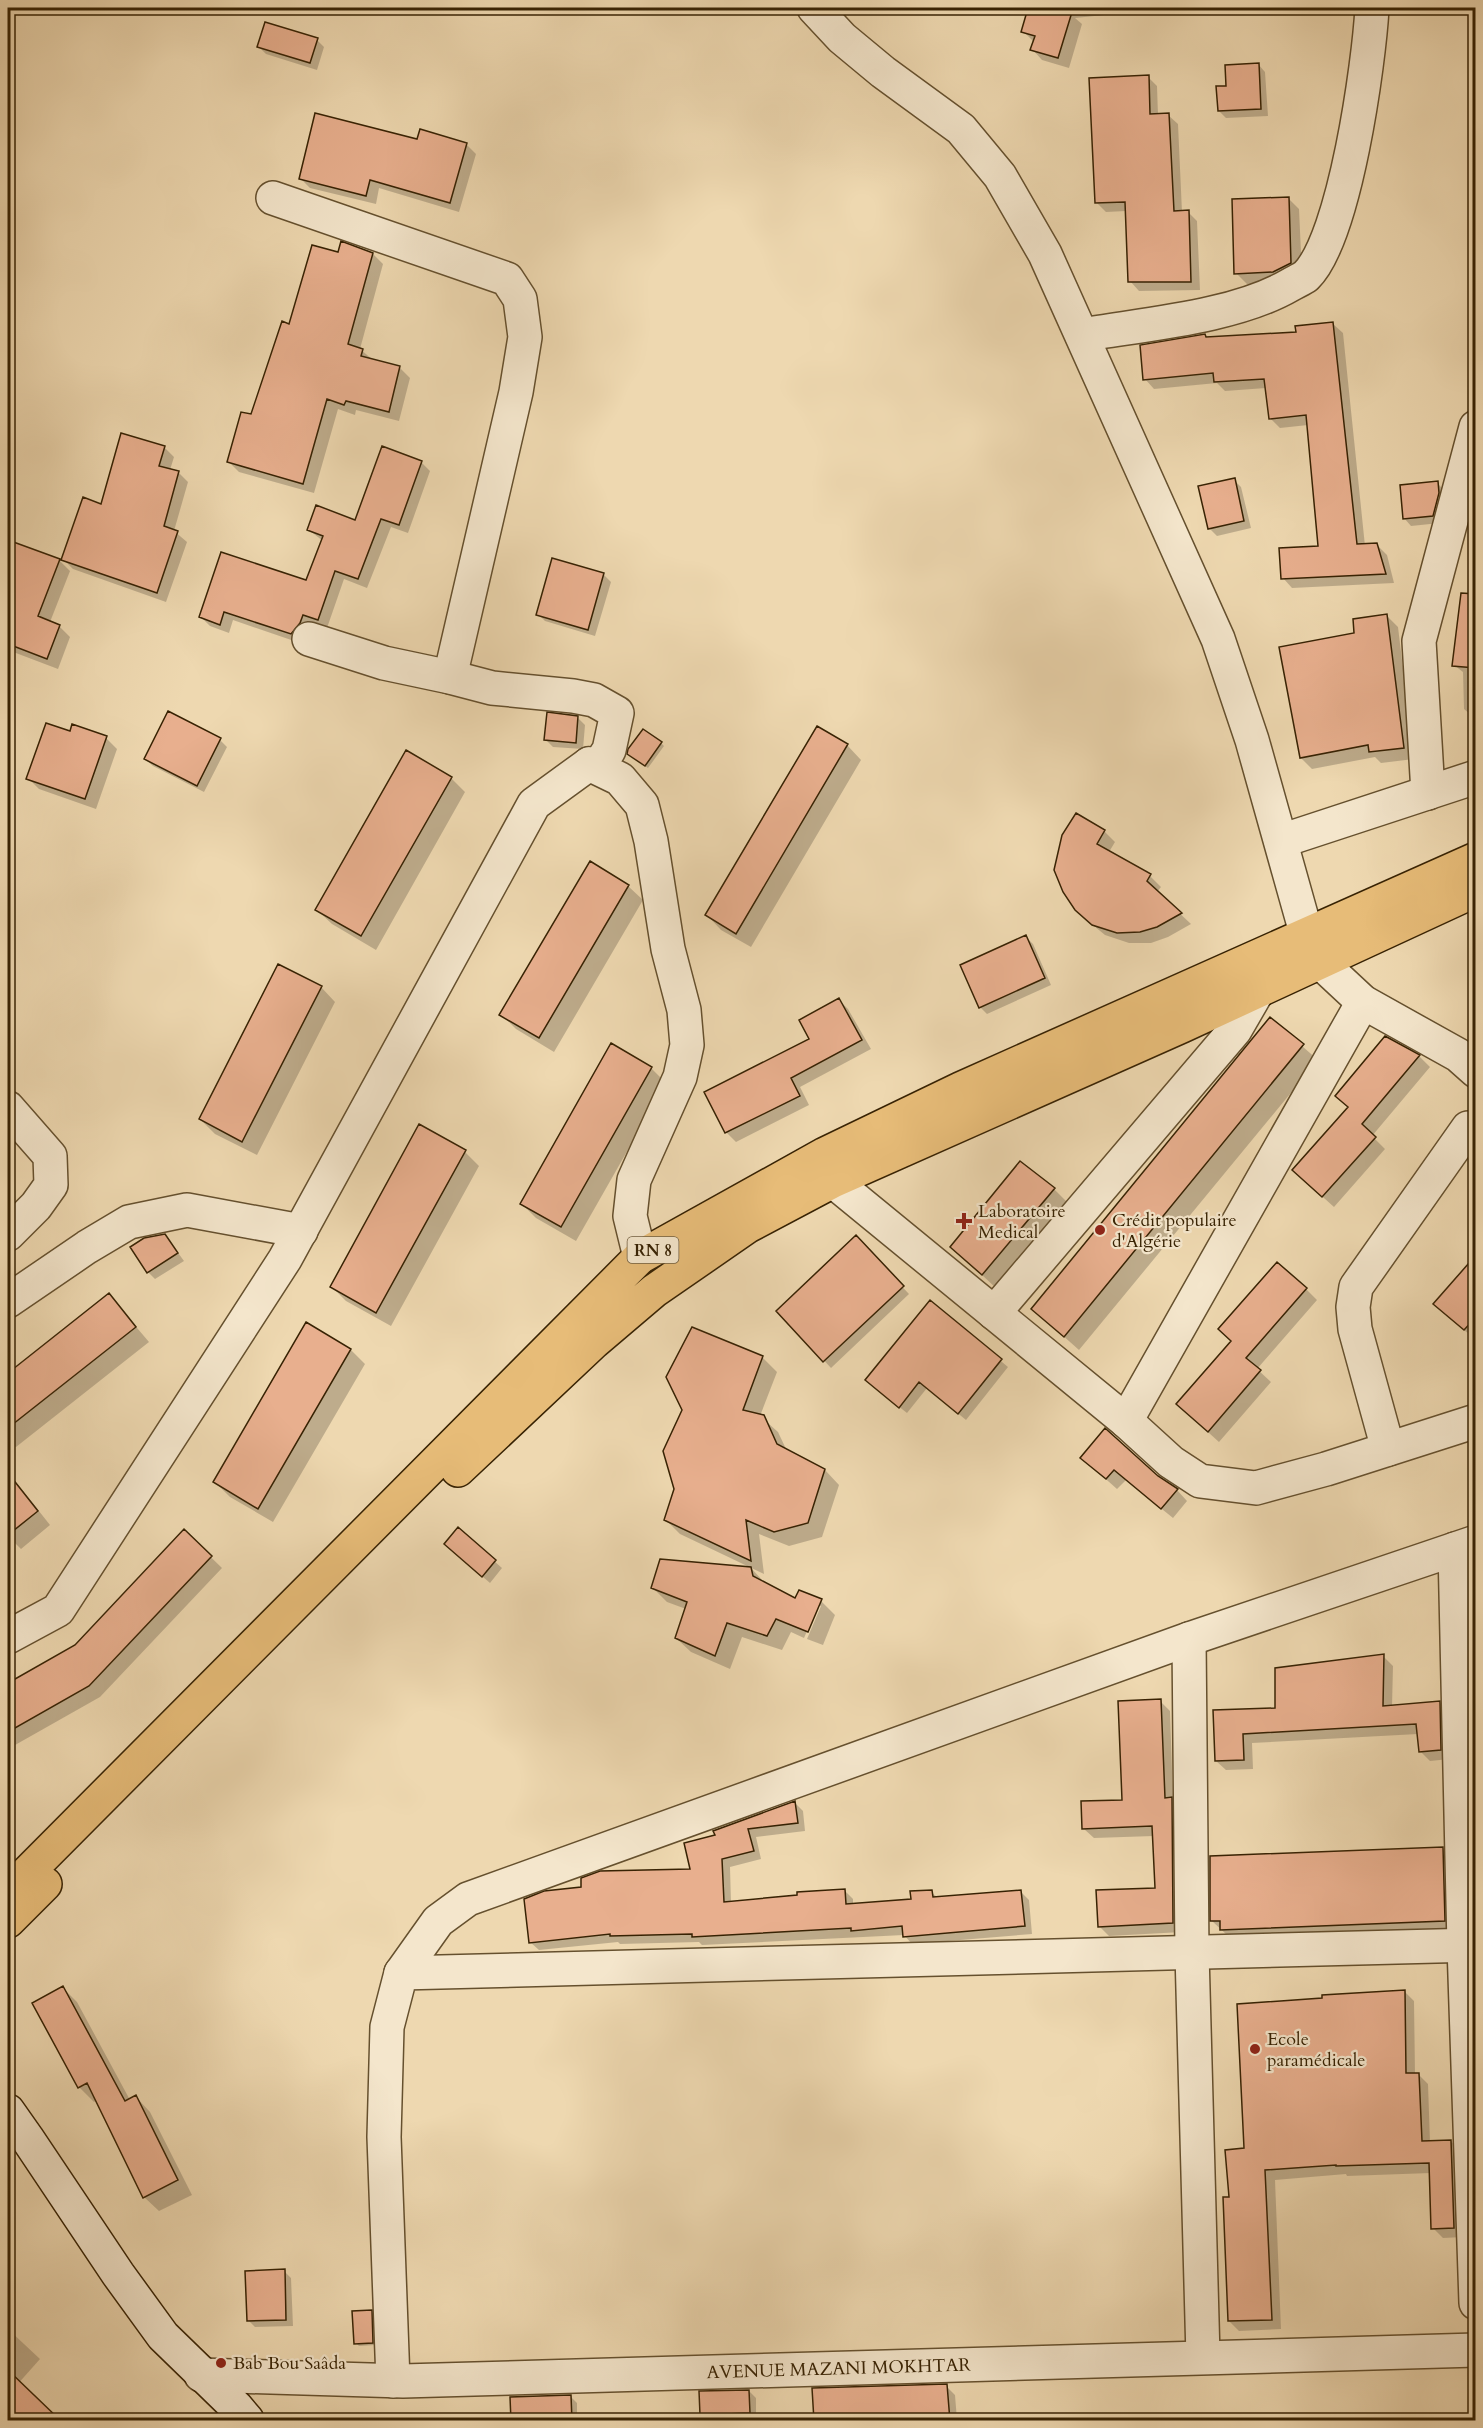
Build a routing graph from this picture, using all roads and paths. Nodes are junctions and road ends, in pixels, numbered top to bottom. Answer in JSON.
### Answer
{"nodes":[{"id":1,"x":814,"y":8,"type":"edge"},
{"id":2,"x":1372,"y":8,"type":"edge"},
{"id":3,"x":273,"y":198,"type":"dead end"},
{"id":4,"x":1082,"y":335,"type":"junction"},
{"id":5,"x":1476,"y":426,"type":"edge"},
{"id":6,"x":309,"y":639,"type":"dead end"},
{"id":7,"x":450,"y":676,"type":"junction"},
{"id":8,"x":589,"y":764,"type":"junction"},
{"id":9,"x":1476,"y":777,"type":"edge"},
{"id":10,"x":1428,"y":793,"type":"junction"},
{"id":11,"x":1281,"y":841,"type":"junction"},
{"id":12,"x":1476,"y":859,"type":"edge"},
{"id":13,"x":1476,"y":890,"type":"edge"},
{"id":14,"x":1313,"y":948,"type":"junction"},
{"id":15,"x":1257,"y":992,"type":"junction"},
{"id":16,"x":1363,"y":1002,"type":"junction"},
{"id":17,"x":1476,"y":1071,"type":"edge"},
{"id":18,"x":8,"y":1108,"type":"edge"},
{"id":19,"x":1468,"y":1128,"type":"dead end"},
{"id":20,"x":833,"y":1181,"type":"junction"},
{"id":21,"x":301,"y":1231,"type":"junction"},
{"id":22,"x":8,"y":1234,"type":"edge"},
{"id":23,"x":640,"y":1257,"type":"junction"},
{"id":24,"x":8,"y":1300,"type":"edge"},
{"id":25,"x":994,"y":1313,"type":"junction"},
{"id":26,"x":1126,"y":1421,"type":"junction"},
{"id":27,"x":1476,"y":1421,"type":"edge"},
{"id":28,"x":1388,"y":1449,"type":"junction"},
{"id":29,"x":1466,"y":1545,"type":"edge"},
{"id":30,"x":8,"y":1637,"type":"edge"},
{"id":31,"x":1189,"y":1639,"type":"junction"},
{"id":32,"x":8,"y":1892,"type":"edge"},
{"id":33,"x":8,"y":1921,"type":"edge"},
{"id":34,"x":1470,"y":1946,"type":"edge"},
{"id":35,"x":1192,"y":1953,"type":"junction"},
{"id":36,"x":401,"y":1973,"type":"junction"},
{"id":37,"x":8,"y":2111,"type":"edge"},
{"id":38,"x":1476,"y":2303,"type":"edge"},
{"id":39,"x":1476,"y":2350,"type":"edge"},
{"id":40,"x":1203,"y":2357,"type":"junction"},
{"id":41,"x":201,"y":2375,"type":"junction"},
{"id":42,"x":393,"y":2381,"type":"junction"},
{"id":43,"x":247,"y":2421,"type":"edge"}],
"edges":[{"from":1,"to":4,"type":"street"},
{"from":2,"to":4,"type":"street"},
{"from":3,"to":7,"type":"street"},
{"from":4,"to":11,"type":"street"},
{"from":5,"to":10,"type":"street"},
{"from":6,"to":7,"type":"street"},
{"from":7,"to":8,"type":"street"},
{"from":8,"to":21,"type":"street"},
{"from":8,"to":23,"type":"street"},
{"from":9,"to":10,"type":"street"},
{"from":10,"to":11,"type":"street"},
{"from":11,"to":14,"type":"street"},
{"from":12,"to":14,"type":"highway","number":"RN 8"},
{"from":13,"to":14,"type":"highway","number":"RN 8"},
{"from":14,"to":15,"type":"highway","number":"RN 8"},
{"from":14,"to":16,"type":"street"},
{"from":14,"to":23,"type":"highway","number":"RN 8"},
{"from":15,"to":20,"type":"highway","number":"RN 8"},
{"from":15,"to":25,"type":"street"},
{"from":16,"to":17,"type":"street"},
{"from":16,"to":26,"type":"street"},
{"from":18,"to":22,"type":"street"},
{"from":19,"to":28,"type":"street"},
{"from":20,"to":25,"type":"street"},
{"from":20,"to":33,"type":"highway","number":"RN 8"},
{"from":21,"to":24,"type":"street"},
{"from":21,"to":30,"type":"street"},
{"from":23,"to":32,"type":"highway","number":"RN 8"},
{"from":25,"to":26,"type":"street"},
{"from":26,"to":28,"type":"street"},
{"from":27,"to":28,"type":"street"},
{"from":29,"to":31,"type":"street"},
{"from":29,"to":34,"type":"street"},
{"from":31,"to":35,"type":"street"},
{"from":31,"to":36,"type":"street"},
{"from":34,"to":35,"type":"street"},
{"from":34,"to":38,"type":"street"},
{"from":35,"to":36,"type":"street"},
{"from":35,"to":40,"type":"street"},
{"from":36,"to":42,"type":"street"},
{"from":37,"to":41,"type":"street"},
{"from":39,"to":40,"type":"street","name":"AVENUE MAZANI MOKHTAR"},
{"from":40,"to":42,"type":"street","name":"AVENUE MAZANI MOKHTAR"},
{"from":41,"to":42,"type":"street","name":"AVENUE MAZANI MOKHTAR"},
{"from":41,"to":43,"type":"street"}]}
